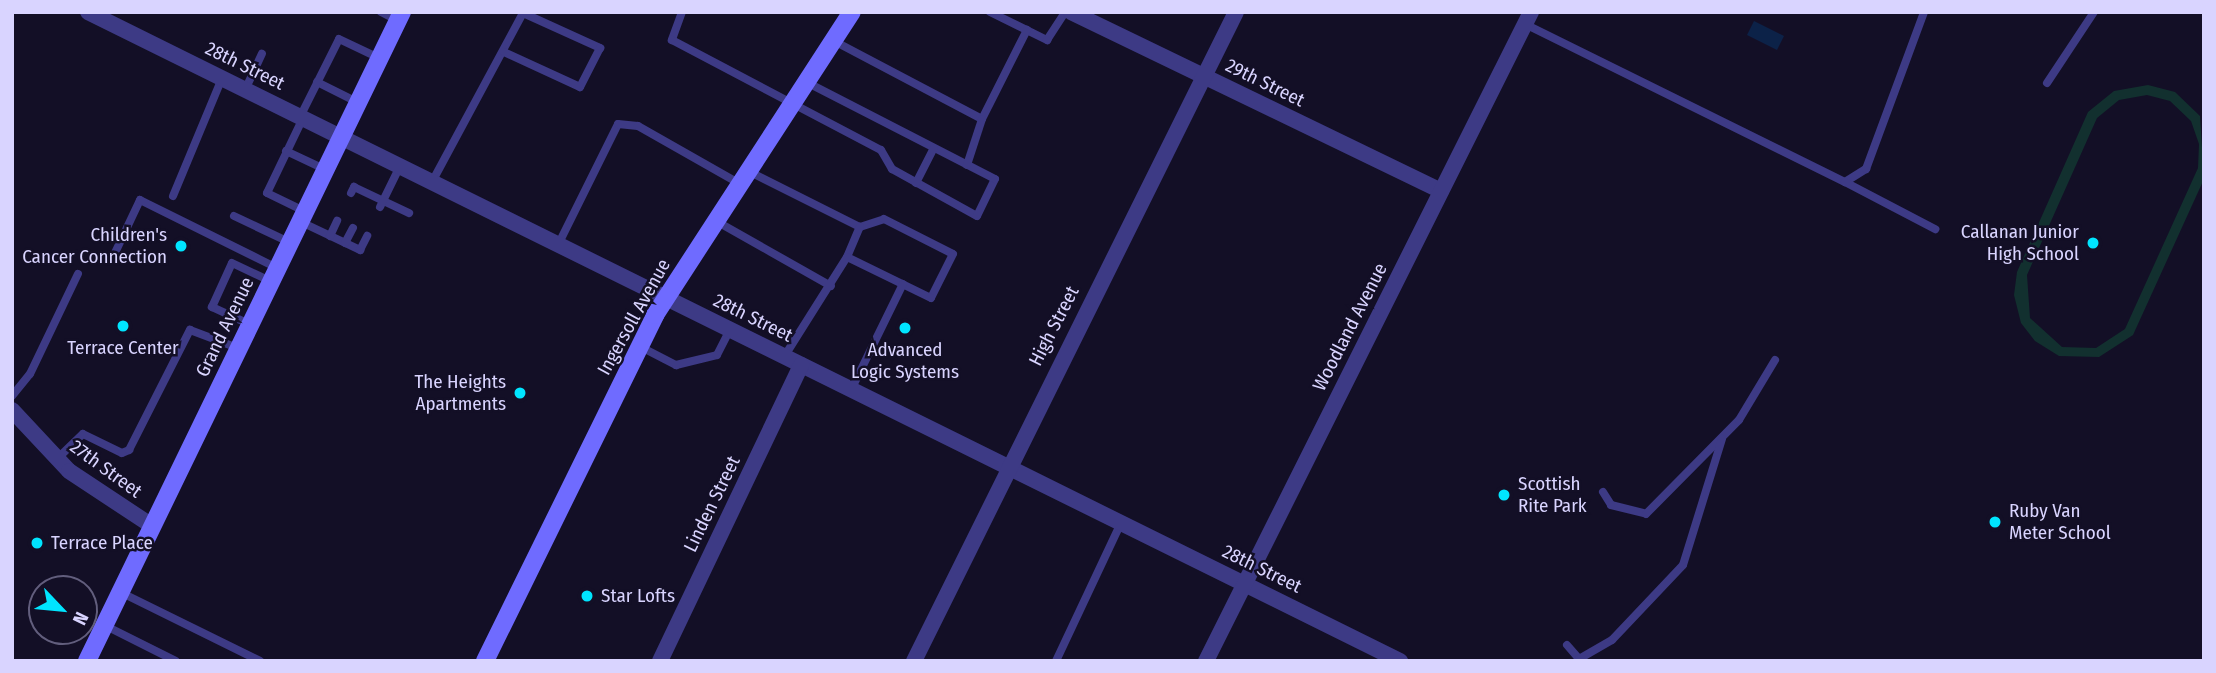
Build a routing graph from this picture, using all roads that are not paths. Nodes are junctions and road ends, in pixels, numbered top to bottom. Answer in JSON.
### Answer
{"nodes":[{"id":1,"x":88,"y":12,"type":"edge"},
{"id":2,"x":381,"y":12,"type":"edge"},
{"id":3,"x":682,"y":12,"type":"edge"},
{"id":4,"x":852,"y":12,"type":"edge"},
{"id":5,"x":990,"y":12,"type":"edge"},
{"id":6,"x":1065,"y":12,"type":"edge"},
{"id":7,"x":1071,"y":12,"type":"edge"},
{"id":8,"x":1236,"y":12,"type":"edge"},
{"id":9,"x":1924,"y":12,"type":"edge"},
{"id":10,"x":2094,"y":12,"type":"edge"},
{"id":11,"x":400,"y":16,"type":"edge"},
{"id":12,"x":1528,"y":18,"type":"edge"},
{"id":13,"x":1027,"y":30,"type":"junction"},
{"id":14,"x":834,"y":41,"type":"junction"},
{"id":15,"x":504,"y":52,"type":"junction"},
{"id":16,"x":262,"y":54,"type":"dead end"},
{"id":17,"x":379,"y":58,"type":"junction"},
{"id":18,"x":1204,"y":76,"type":"junction"},
{"id":19,"x":222,"y":78,"type":"junction"},
{"id":20,"x":317,"y":82,"type":"junction"},
{"id":21,"x":806,"y":82,"type":"junction"},
{"id":22,"x":2047,"y":83,"type":"dead end"},
{"id":23,"x":245,"y":90,"type":"junction"},
{"id":24,"x":357,"y":102,"type":"junction"},
{"id":25,"x":792,"y":104,"type":"junction"},
{"id":26,"x":301,"y":117,"type":"junction"},
{"id":27,"x":982,"y":119,"type":"junction"},
{"id":28,"x":340,"y":136,"type":"junction"},
{"id":29,"x":934,"y":148,"type":"junction"},
{"id":30,"x":286,"y":151,"type":"junction"},
{"id":31,"x":967,"y":165,"type":"junction"},
{"id":32,"x":400,"y":166,"type":"junction"},
{"id":33,"x":324,"y":169,"type":"junction"},
{"id":34,"x":744,"y":177,"type":"junction"},
{"id":35,"x":432,"y":182,"type":"junction"},
{"id":36,"x":916,"y":183,"type":"junction"},
{"id":37,"x":1845,"y":183,"type":"junction"},
{"id":38,"x":1441,"y":191,"type":"junction"},
{"id":39,"x":351,"y":193,"type":"dead end"},
{"id":40,"x":173,"y":196,"type":"dead end"},
{"id":41,"x":382,"y":204,"type":"junction"},
{"id":42,"x":409,"y":213,"type":"dead end"},
{"id":43,"x":234,"y":216,"type":"dead end"},
{"id":44,"x":302,"y":216,"type":"junction"},
{"id":45,"x":716,"y":220,"type":"junction"},
{"id":46,"x":337,"y":221,"type":"dead end"},
{"id":47,"x":860,"y":227,"type":"junction"},
{"id":48,"x":353,"y":228,"type":"dead end"},
{"id":49,"x":1935,"y":229,"type":"dead end"},
{"id":50,"x":330,"y":236,"type":"junction"},
{"id":51,"x":367,"y":236,"type":"dead end"},
{"id":52,"x":289,"y":243,"type":"junction"},
{"id":53,"x":345,"y":243,"type":"junction"},
{"id":54,"x":558,"y":245,"type":"junction"},
{"id":55,"x":114,"y":255,"type":"dead end"},
{"id":56,"x":847,"y":257,"type":"junction"},
{"id":57,"x":78,"y":274,"type":"dead end"},
{"id":58,"x":273,"y":274,"type":"junction"},
{"id":59,"x":903,"y":285,"type":"junction"},
{"id":60,"x":831,"y":286,"type":"junction"},
{"id":61,"x":666,"y":298,"type":"junction"},
{"id":62,"x":249,"y":324,"type":"junction"},
{"id":63,"x":730,"y":330,"type":"junction"},
{"id":64,"x":639,"y":346,"type":"junction"},
{"id":65,"x":238,"y":348,"type":"junction"},
{"id":66,"x":784,"y":356,"type":"junction"},
{"id":67,"x":1775,"y":360,"type":"dead end"},
{"id":68,"x":802,"y":365,"type":"junction"},
{"id":69,"x":851,"y":390,"type":"junction"},
{"id":70,"x":12,"y":396,"type":"edge"},
{"id":71,"x":12,"y":410,"type":"edge"},
{"id":72,"x":1722,"y":439,"type":"junction"},
{"id":73,"x":57,"y":459,"type":"junction"},
{"id":74,"x":1007,"y":466,"type":"junction"},
{"id":75,"x":1603,"y":492,"type":"dead end"},
{"id":76,"x":1121,"y":523,"type":"junction"},
{"id":77,"x":152,"y":526,"type":"junction"},
{"id":78,"x":1244,"y":584,"type":"junction"},
{"id":79,"x":120,"y":592,"type":"junction"},
{"id":80,"x":104,"y":625,"type":"junction"},
{"id":81,"x":1567,"y":645,"type":"dead end"},
{"id":82,"x":87,"y":661,"type":"edge"},
{"id":83,"x":176,"y":661,"type":"edge"},
{"id":84,"x":260,"y":661,"type":"edge"},
{"id":85,"x":485,"y":661,"type":"edge"},
{"id":86,"x":660,"y":661,"type":"edge"},
{"id":87,"x":914,"y":661,"type":"edge"},
{"id":88,"x":1056,"y":661,"type":"edge"},
{"id":89,"x":1206,"y":661,"type":"edge"},
{"id":90,"x":1400,"y":661,"type":"edge"}],
"edges":[{"from":1,"to":19,"type":"street","name":"28th Street"},
{"from":2,"to":11,"type":"lane"},
{"from":3,"to":25,"type":"lane"},
{"from":4,"to":14,"type":"main road","name":"Ingersoll Avenue"},
{"from":5,"to":13,"type":"lane"},
{"from":6,"to":13,"type":"lane"},
{"from":7,"to":18,"type":"street","name":"29th Street"},
{"from":8,"to":18,"type":"street","name":"High Street"},
{"from":9,"to":37,"type":"lane"},
{"from":10,"to":22,"type":"lane"},
{"from":11,"to":17,"type":"main road","name":"Grand Avenue"},
{"from":12,"to":37,"type":"lane"},
{"from":12,"to":38,"type":"street","name":"Woodland Avenue"},
{"from":13,"to":27,"type":"lane"},
{"from":14,"to":21,"type":"main road","name":"Ingersoll Avenue"},
{"from":14,"to":27,"type":"lane"},
{"from":15,"to":15,"type":"lane"},
{"from":15,"to":35,"type":"lane"},
{"from":16,"to":23,"type":"lane"},
{"from":17,"to":20,"type":"lane"},
{"from":17,"to":24,"type":"main road","name":"Grand Avenue"},
{"from":18,"to":38,"type":"street","name":"29th Street"},
{"from":18,"to":74,"type":"street","name":"High Street"},
{"from":19,"to":23,"type":"street","name":"28th Street"},
{"from":19,"to":40,"type":"lane"},
{"from":20,"to":24,"type":"lane"},
{"from":20,"to":26,"type":"lane"},
{"from":21,"to":25,"type":"main road","name":"Ingersoll Avenue"},
{"from":21,"to":29,"type":"lane"},
{"from":23,"to":26,"type":"street","name":"28th Street"},
{"from":24,"to":28,"type":"main road","name":"Grand Avenue"},
{"from":25,"to":34,"type":"main road","name":"Ingersoll Avenue"},
{"from":25,"to":36,"type":"lane"},
{"from":26,"to":28,"type":"street","name":"28th Street"},
{"from":26,"to":30,"type":"lane"},
{"from":27,"to":31,"type":"lane"},
{"from":28,"to":32,"type":"street","name":"28th Street"},
{"from":28,"to":33,"type":"main road","name":"Grand Avenue"},
{"from":29,"to":31,"type":"lane"},
{"from":29,"to":36,"type":"lane"},
{"from":30,"to":33,"type":"lane"},
{"from":30,"to":44,"type":"lane"},
{"from":31,"to":36,"type":"lane"},
{"from":32,"to":35,"type":"street","name":"28th Street"},
{"from":32,"to":41,"type":"lane"},
{"from":33,"to":44,"type":"main road","name":"Grand Avenue"},
{"from":34,"to":45,"type":"main road","name":"Ingersoll Avenue"},
{"from":34,"to":47,"type":"lane"},
{"from":34,"to":54,"type":"lane"},
{"from":35,"to":54,"type":"street","name":"28th Street"},
{"from":37,"to":49,"type":"lane"},
{"from":38,"to":78,"type":"street","name":"Woodland Avenue"},
{"from":39,"to":41,"type":"lane"},
{"from":41,"to":42,"type":"lane"},
{"from":43,"to":52,"type":"lane"},
{"from":44,"to":50,"type":"lane"},
{"from":44,"to":52,"type":"main road","name":"Grand Avenue"},
{"from":45,"to":60,"type":"lane"},
{"from":45,"to":61,"type":"main road","name":"Ingersoll Avenue"},
{"from":46,"to":50,"type":"lane"},
{"from":47,"to":56,"type":"lane"},
{"from":47,"to":59,"type":"lane"},
{"from":48,"to":53,"type":"lane"},
{"from":50,"to":53,"type":"lane"},
{"from":51,"to":53,"type":"lane"},
{"from":52,"to":58,"type":"main road","name":"Grand Avenue"},
{"from":54,"to":61,"type":"street","name":"28th Street"},
{"from":55,"to":58,"type":"lane"},
{"from":56,"to":59,"type":"lane"},
{"from":56,"to":60,"type":"lane"},
{"from":57,"to":70,"type":"lane"},
{"from":58,"to":62,"type":"main road","name":"Grand Avenue"},
{"from":58,"to":62,"type":"lane"},
{"from":59,"to":69,"type":"lane"},
{"from":60,"to":66,"type":"lane"},
{"from":61,"to":63,"type":"street","name":"28th Street"},
{"from":61,"to":64,"type":"main road","name":"Ingersoll Avenue"},
{"from":62,"to":65,"type":"main road","name":"Grand Avenue"},
{"from":63,"to":64,"type":"lane"},
{"from":63,"to":66,"type":"street","name":"28th Street"},
{"from":64,"to":85,"type":"main road","name":"Ingersoll Avenue"},
{"from":65,"to":73,"type":"lane"},
{"from":65,"to":77,"type":"main road","name":"Grand Avenue"},
{"from":66,"to":68,"type":"street","name":"28th Street"},
{"from":67,"to":72,"type":"lane"},
{"from":68,"to":69,"type":"street","name":"28th Street"},
{"from":68,"to":86,"type":"street","name":"Linden Street"},
{"from":69,"to":74,"type":"street","name":"28th Street"},
{"from":71,"to":73,"type":"street","name":"27th Street"},
{"from":72,"to":75,"type":"lane"},
{"from":72,"to":81,"type":"lane"},
{"from":73,"to":77,"type":"street","name":"27th Street"},
{"from":74,"to":76,"type":"street","name":"28th Street"},
{"from":74,"to":87,"type":"street","name":"High Street"},
{"from":76,"to":78,"type":"street","name":"28th Street"},
{"from":76,"to":88,"type":"lane"},
{"from":77,"to":79,"type":"main road","name":"Grand Avenue"},
{"from":78,"to":89,"type":"street","name":"Woodland Avenue"},
{"from":78,"to":90,"type":"street","name":"28th Street"},
{"from":79,"to":80,"type":"main road","name":"Grand Avenue"},
{"from":79,"to":84,"type":"lane"},
{"from":80,"to":82,"type":"main road","name":"Grand Avenue"},
{"from":80,"to":83,"type":"lane"}]}
